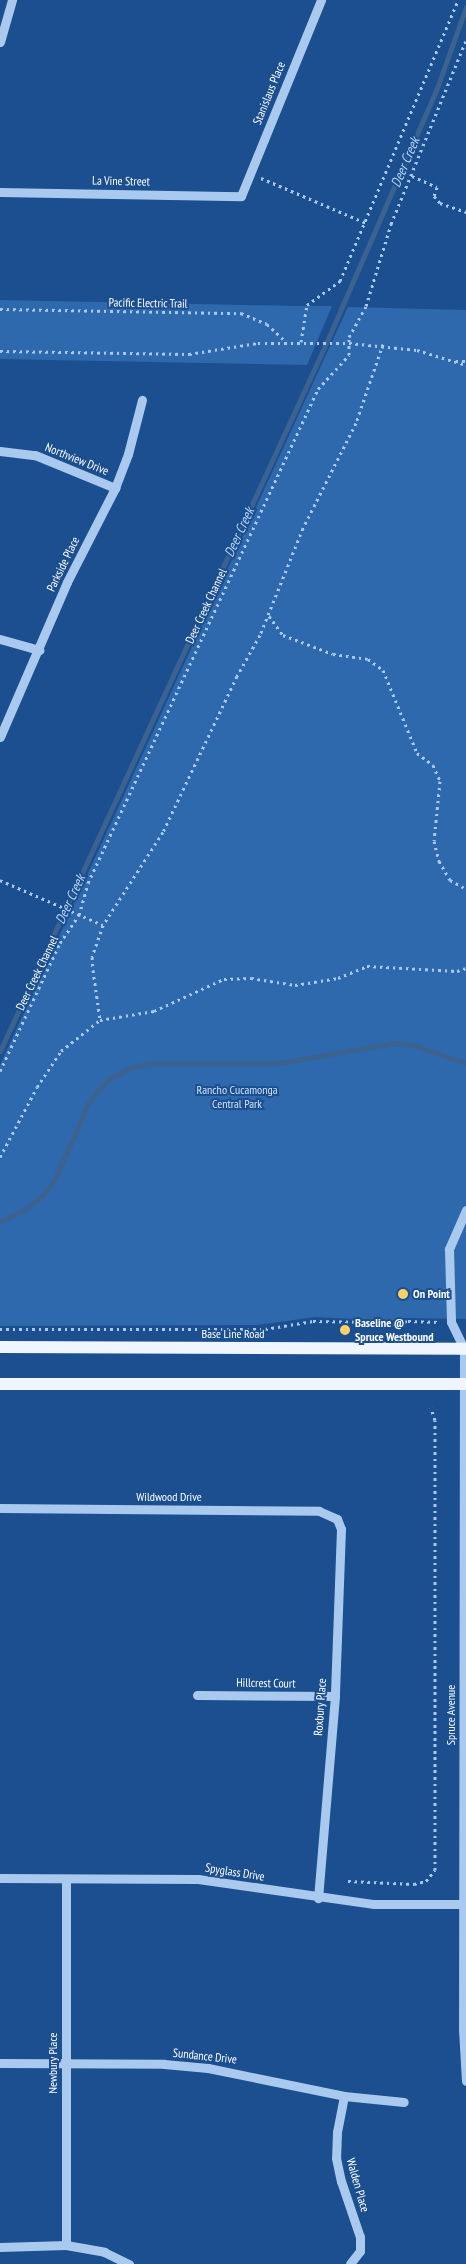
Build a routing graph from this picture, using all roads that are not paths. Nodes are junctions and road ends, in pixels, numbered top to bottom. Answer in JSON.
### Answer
{"nodes":[{"id":1,"x":12,"y":0,"type":"edge"},
{"id":2,"x":321,"y":0,"type":"edge"},
{"id":3,"x":0,"y":42,"type":"edge"},
{"id":4,"x":0,"y":192,"type":"edge"},
{"id":5,"x":242,"y":196,"type":"joint"},
{"id":6,"x":142,"y":400,"type":"dead end"},
{"id":7,"x":0,"y":451,"type":"edge"},
{"id":8,"x":115,"y":488,"type":"junction"},
{"id":9,"x":0,"y":639,"type":"edge"},
{"id":10,"x":39,"y":650,"type":"junction"},
{"id":11,"x":0,"y":737,"type":"edge"},
{"id":12,"x":466,"y":1210,"type":"edge"},
{"id":13,"x":461,"y":1221,"type":"junction"},
{"id":14,"x":466,"y":1232,"type":"edge"},
{"id":15,"x":0,"y":1347,"type":"edge"},
{"id":16,"x":465,"y":1347,"type":"edge"},
{"id":17,"x":0,"y":1384,"type":"edge"},
{"id":18,"x":465,"y":1384,"type":"edge"},
{"id":19,"x":0,"y":1508,"type":"edge"},
{"id":20,"x":337,"y":1519,"type":"joint"},
{"id":21,"x":197,"y":1694,"type":"dead end"},
{"id":22,"x":335,"y":1696,"type":"junction"},
{"id":23,"x":0,"y":1878,"type":"edge"},
{"id":24,"x":66,"y":1880,"type":"junction"},
{"id":25,"x":318,"y":1898,"type":"junction"},
{"id":26,"x":465,"y":1904,"type":"edge"},
{"id":27,"x":0,"y":2063,"type":"edge"},
{"id":28,"x":65,"y":2063,"type":"junction"},
{"id":29,"x":466,"y":2080,"type":"edge"},
{"id":30,"x":344,"y":2096,"type":"junction"},
{"id":31,"x":404,"y":2102,"type":"dead end"},
{"id":32,"x":66,"y":2246,"type":"junction"},
{"id":33,"x":0,"y":2247,"type":"edge"},
{"id":34,"x":129,"y":2264,"type":"edge"},
{"id":35,"x":350,"y":2264,"type":"edge"}],
"edges":[{"from":1,"to":3,"type":"street"},
{"from":2,"to":5,"type":"street","name":"Stanislaus Place"},
{"from":4,"to":5,"type":"street","name":"La Vine Street"},
{"from":6,"to":8,"type":"street","name":"Parkside Place"},
{"from":7,"to":8,"type":"street","name":"Northview Drive"},
{"from":8,"to":10,"type":"street","name":"Parkside Place"},
{"from":9,"to":10,"type":"street"},
{"from":10,"to":11,"type":"street","name":"Parkside Place"},
{"from":12,"to":13,"type":"street"},
{"from":13,"to":14,"type":"street"},
{"from":13,"to":16,"type":"street"},
{"from":15,"to":16,"type":"main road","name":"Base Line Road"},
{"from":16,"to":18,"type":"street","name":"Spruce Avenue"},
{"from":17,"to":18,"type":"main road"},
{"from":18,"to":26,"type":"street","name":"Spruce Avenue"},
{"from":19,"to":20,"type":"street","name":"Wildwood Drive"},
{"from":20,"to":22,"type":"street","name":"Roxbury Place"},
{"from":21,"to":22,"type":"street","name":"Hillcrest Court"},
{"from":22,"to":25,"type":"street","name":"Roxbury Place"},
{"from":23,"to":24,"type":"street","name":"Spyglass Drive"},
{"from":24,"to":25,"type":"street","name":"Spyglass Drive"},
{"from":24,"to":28,"type":"street","name":"Newbury Place"},
{"from":25,"to":26,"type":"street","name":"Spyglass Drive"},
{"from":26,"to":29,"type":"street","name":"Spruce Avenue"},
{"from":27,"to":28,"type":"street","name":"Sundance Drive"},
{"from":28,"to":30,"type":"street","name":"Sundance Drive"},
{"from":28,"to":32,"type":"street","name":"Newbury Place"},
{"from":30,"to":31,"type":"street","name":"Sundance Drive"},
{"from":30,"to":35,"type":"street","name":"Walden Place"},
{"from":32,"to":33,"type":"street"},
{"from":32,"to":34,"type":"street"}]}
